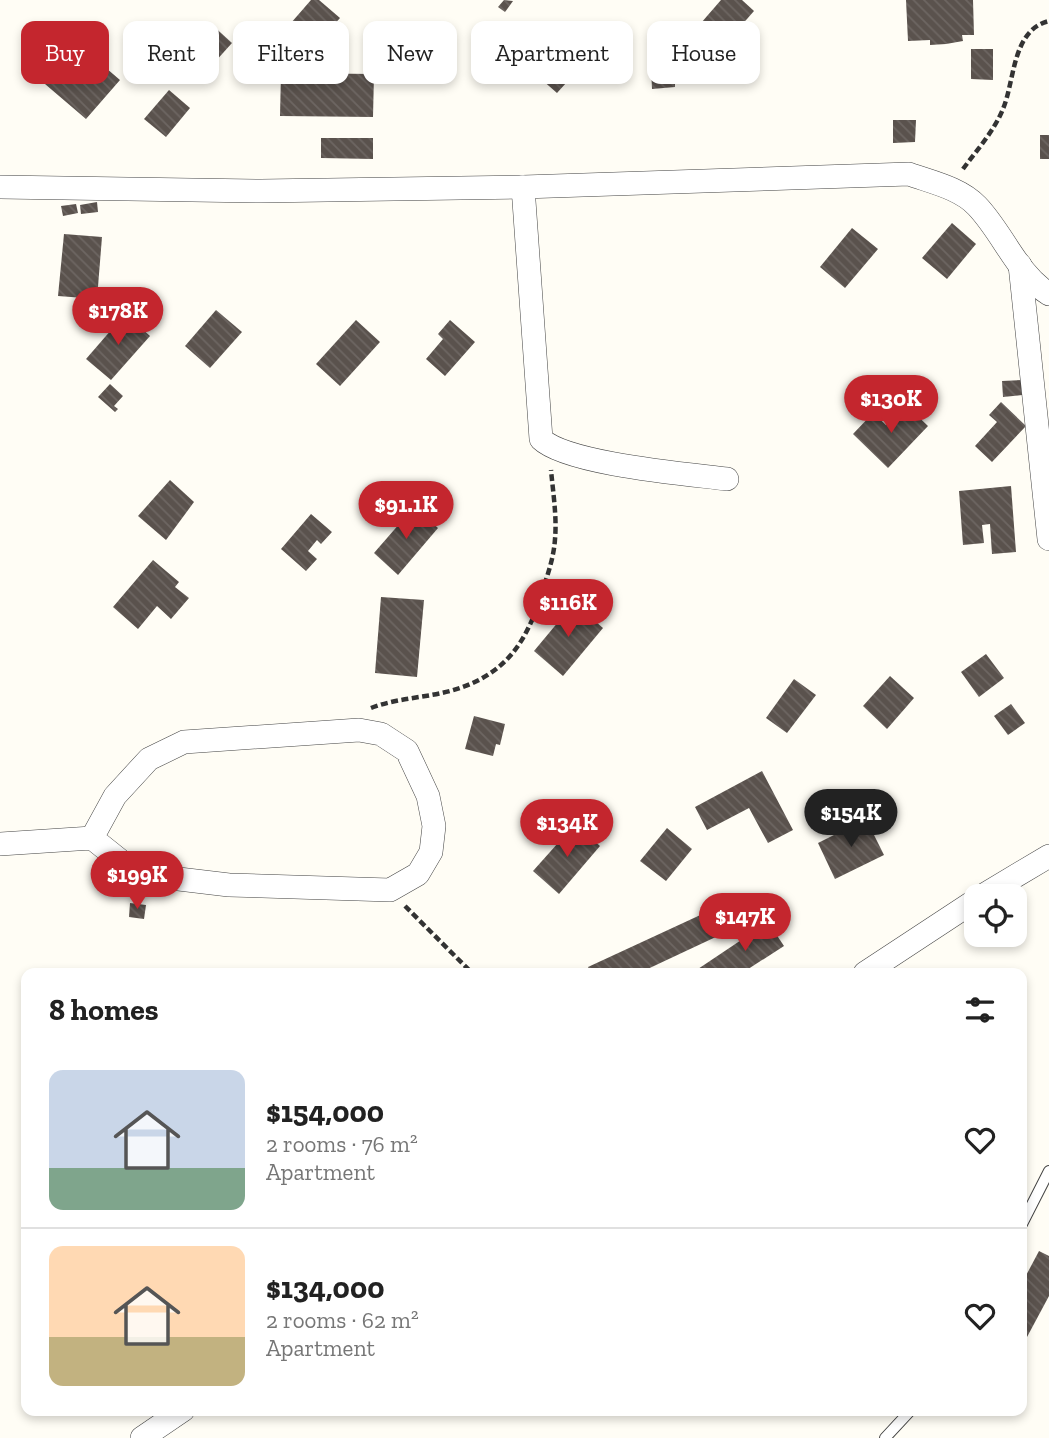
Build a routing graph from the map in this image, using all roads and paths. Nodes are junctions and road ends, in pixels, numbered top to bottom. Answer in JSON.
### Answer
{"nodes":[{"id":1,"x":1049,"y":21,"type":"edge"},
{"id":2,"x":0,"y":187,"type":"edge"},
{"id":3,"x":523,"y":187,"type":"junction"},
{"id":4,"x":950,"y":188,"type":"junction"},
{"id":5,"x":1020,"y":265,"type":"junction"},
{"id":6,"x":1049,"y":294,"type":"edge"},
{"id":7,"x":550,"y":448,"type":"junction"},
{"id":8,"x":727,"y":479,"type":"dead end"},
{"id":9,"x":1049,"y":539,"type":"edge"},
{"id":10,"x":359,"y":730,"type":"junction"},
{"id":11,"x":92,"y":838,"type":"junction"},
{"id":12,"x":0,"y":844,"type":"edge"},
{"id":13,"x":1049,"y":856,"type":"edge"},
{"id":14,"x":1002,"y":884,"type":"edge"},
{"id":15,"x":390,"y":890,"type":"junction"},
{"id":16,"x":964,"y":908,"type":"edge"},
{"id":17,"x":467,"y":968,"type":"edge"},
{"id":18,"x":873,"y":968,"type":"edge"},
{"id":19,"x":1049,"y":1171,"type":"edge"},
{"id":20,"x":1027,"y":1214,"type":"edge"},
{"id":21,"x":174,"y":1416,"type":"edge"},
{"id":22,"x":906,"y":1416,"type":"edge"},
{"id":23,"x":142,"y":1438,"type":"edge"},
{"id":24,"x":886,"y":1438,"type":"edge"}],
"edges":[{"from":1,"to":4,"type":"path"},
{"from":2,"to":3,"type":"street"},
{"from":3,"to":4,"type":"street"},
{"from":3,"to":7,"type":"street"},
{"from":4,"to":5,"type":"street"},
{"from":5,"to":6,"type":"street"},
{"from":5,"to":9,"type":"street"},
{"from":7,"to":8,"type":"street"},
{"from":7,"to":10,"type":"path"},
{"from":10,"to":11,"type":"street"},
{"from":10,"to":15,"type":"street"},
{"from":11,"to":12,"type":"street"},
{"from":11,"to":15,"type":"street"},
{"from":13,"to":14,"type":"street"},
{"from":15,"to":17,"type":"path"},
{"from":16,"to":18,"type":"street"},
{"from":19,"to":20,"type":"lane"},
{"from":21,"to":23,"type":"street"},
{"from":22,"to":24,"type":"lane"}]}
